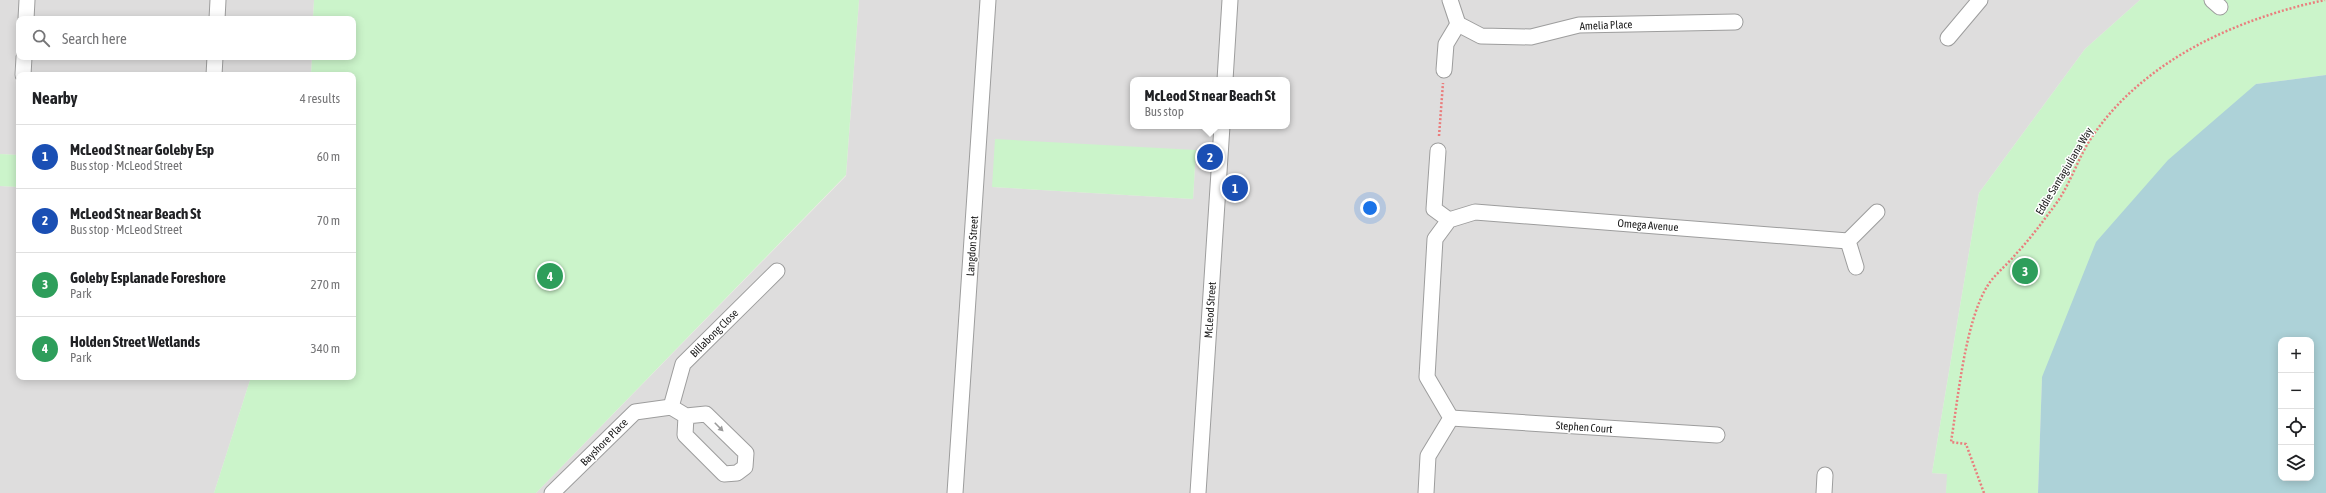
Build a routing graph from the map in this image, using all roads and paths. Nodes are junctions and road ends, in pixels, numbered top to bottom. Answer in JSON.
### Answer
{"nodes":[{"id":1,"x":27,"y":0,"type":"edge"},
{"id":2,"x":218,"y":0,"type":"edge"},
{"id":3,"x":988,"y":0,"type":"edge"},
{"id":4,"x":1230,"y":0,"type":"edge"},
{"id":5,"x":1450,"y":0,"type":"edge"},
{"id":6,"x":1980,"y":0,"type":"edge"},
{"id":7,"x":2325,"y":0,"type":"edge"},
{"id":8,"x":26,"y":16,"type":"edge"},
{"id":9,"x":217,"y":16,"type":"edge"},
{"id":10,"x":1735,"y":22,"type":"dead end"},
{"id":11,"x":1458,"y":24,"type":"junction"},
{"id":12,"x":1948,"y":38,"type":"dead end"},
{"id":13,"x":24,"y":60,"type":"edge"},
{"id":14,"x":215,"y":60,"type":"edge"},
{"id":15,"x":1444,"y":70,"type":"joint"},
{"id":16,"x":23,"y":72,"type":"edge"},
{"id":17,"x":214,"y":72,"type":"edge"},
{"id":18,"x":1225,"y":77,"type":"edge"},
{"id":19,"x":1222,"y":129,"type":"edge"},
{"id":20,"x":1438,"y":151,"type":"joint"},
{"id":21,"x":1877,"y":212,"type":"dead end"},
{"id":22,"x":1449,"y":220,"type":"junction"},
{"id":23,"x":1848,"y":240,"type":"junction"},
{"id":24,"x":1856,"y":267,"type":"dead end"},
{"id":25,"x":777,"y":271,"type":"dead end"},
{"id":26,"x":671,"y":408,"type":"junction"},
{"id":27,"x":686,"y":416,"type":"dead end"},
{"id":28,"x":1451,"y":418,"type":"junction"},
{"id":29,"x":1717,"y":435,"type":"dead end"},
{"id":30,"x":1825,"y":475,"type":"dead end"},
{"id":31,"x":552,"y":493,"type":"edge"},
{"id":32,"x":955,"y":493,"type":"edge"},
{"id":33,"x":1198,"y":493,"type":"edge"},
{"id":34,"x":1426,"y":493,"type":"edge"},
{"id":35,"x":1824,"y":493,"type":"edge"},
{"id":36,"x":1984,"y":493,"type":"edge"}],
"edges":[{"from":1,"to":8,"type":"street"},
{"from":2,"to":9,"type":"street"},
{"from":3,"to":32,"type":"street","name":"Langdon Street"},
{"from":4,"to":18,"type":"street"},
{"from":5,"to":11,"type":"street"},
{"from":6,"to":12,"type":"street"},
{"from":7,"to":36,"type":"path","name":"Eddie Santagiuliana Way"},
{"from":10,"to":11,"type":"street","name":"Amelia Place"},
{"from":11,"to":15,"type":"street"},
{"from":13,"to":16,"type":"street"},
{"from":14,"to":17,"type":"street"},
{"from":15,"to":20,"type":"path"},
{"from":19,"to":33,"type":"street","name":"McLeod Street"},
{"from":20,"to":22,"type":"street"},
{"from":21,"to":23,"type":"street"},
{"from":22,"to":23,"type":"street","name":"Omega Avenue"},
{"from":22,"to":28,"type":"street"},
{"from":23,"to":24,"type":"street"},
{"from":25,"to":26,"type":"street","name":"Billabong Close"},
{"from":26,"to":27,"type":"street"},
{"from":26,"to":31,"type":"street","name":"Bayshore Place"},
{"from":28,"to":29,"type":"street","name":"Stephen Court"},
{"from":28,"to":34,"type":"street"},
{"from":30,"to":35,"type":"street"}]}
